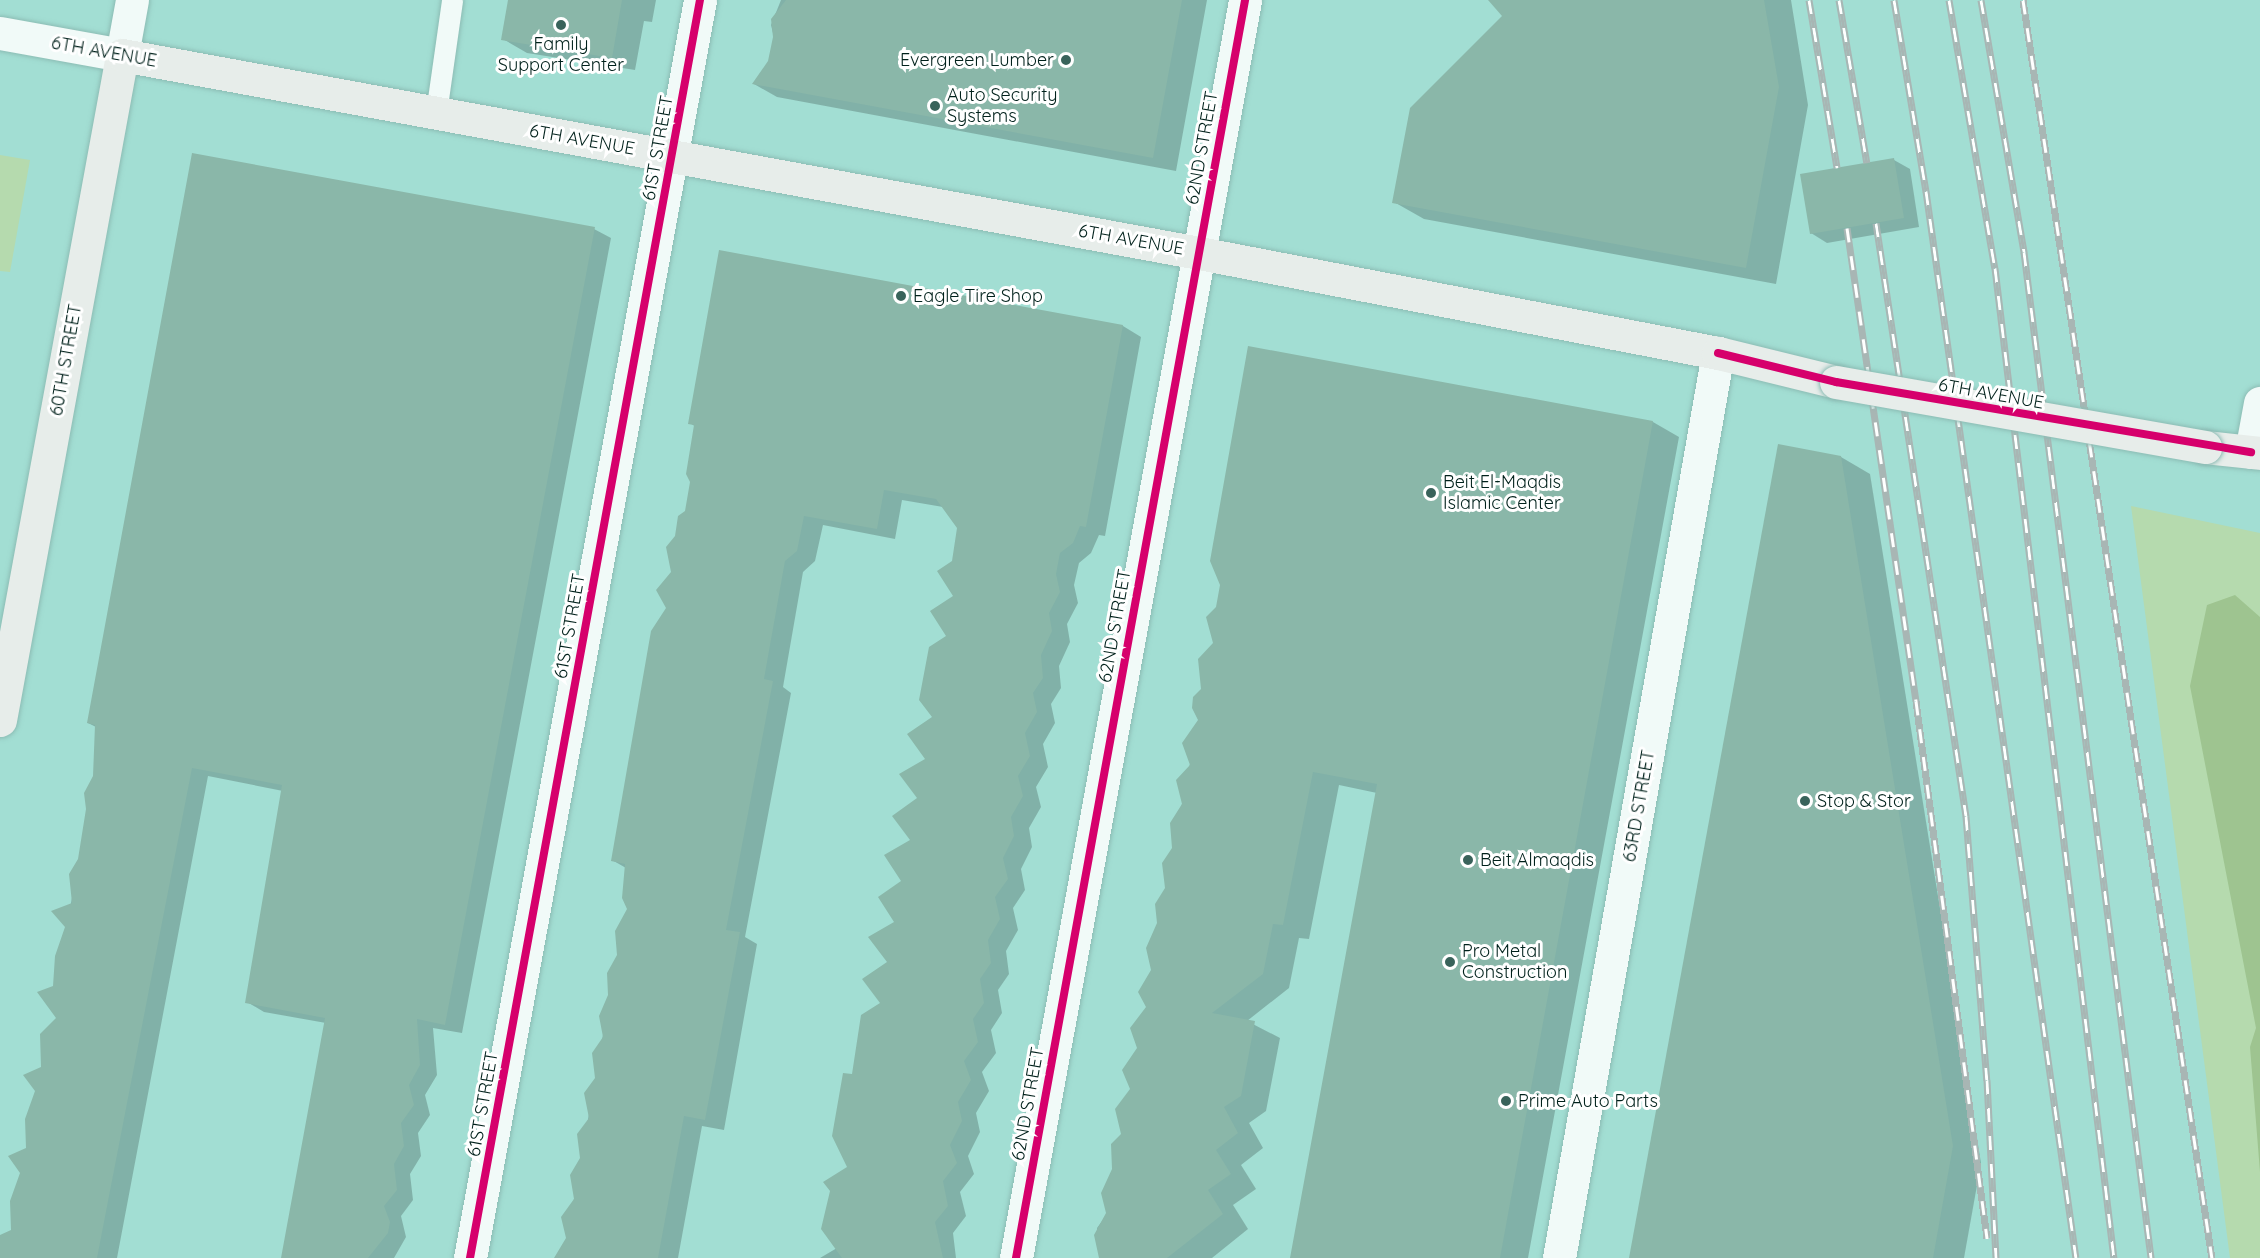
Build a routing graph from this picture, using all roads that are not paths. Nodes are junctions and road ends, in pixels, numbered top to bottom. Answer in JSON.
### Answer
{"nodes":[{"id":1,"x":132,"y":0,"type":"edge"},
{"id":2,"x":452,"y":0,"type":"edge"},
{"id":3,"x":700,"y":0,"type":"edge"},
{"id":4,"x":1245,"y":0,"type":"edge"},
{"id":5,"x":0,"y":33,"type":"edge"},
{"id":6,"x":122,"y":55,"type":"junction"},
{"id":7,"x":436,"y":113,"type":"junction"},
{"id":8,"x":671,"y":156,"type":"junction"},
{"id":9,"x":1198,"y":253,"type":"junction"},
{"id":10,"x":1718,"y":353,"type":"junction"},
{"id":11,"x":2260,"y":403,"type":"edge"},
{"id":12,"x":2255,"y":453,"type":"edge"},
{"id":13,"x":0,"y":720,"type":"edge"},
{"id":14,"x":470,"y":1258,"type":"edge"},
{"id":15,"x":1016,"y":1258,"type":"edge"},
{"id":16,"x":1559,"y":1258,"type":"edge"}],
"edges":[{"from":1,"to":6,"type":"street","name":"60TH STREET"},
{"from":2,"to":7,"type":"lane"},
{"from":3,"to":8,"type":"street","name":"61ST STREET"},
{"from":4,"to":9,"type":"street","name":"62ND STREET"},
{"from":5,"to":6,"type":"street","name":"6TH AVENUE"},
{"from":6,"to":7,"type":"main road","name":"6TH AVENUE"},
{"from":6,"to":13,"type":"main road","name":"60TH STREET"},
{"from":7,"to":8,"type":"main road","name":"6TH AVENUE"},
{"from":8,"to":9,"type":"main road","name":"6TH AVENUE"},
{"from":8,"to":14,"type":"street","name":"61ST STREET"},
{"from":9,"to":10,"type":"main road","name":"6TH AVENUE"},
{"from":9,"to":15,"type":"street","name":"62ND STREET"},
{"from":10,"to":12,"type":"main road","name":"6TH AVENUE","bridge":true},
{"from":10,"to":16,"type":"street","name":"63RD STREET"},
{"from":11,"to":12,"type":"street"}]}
